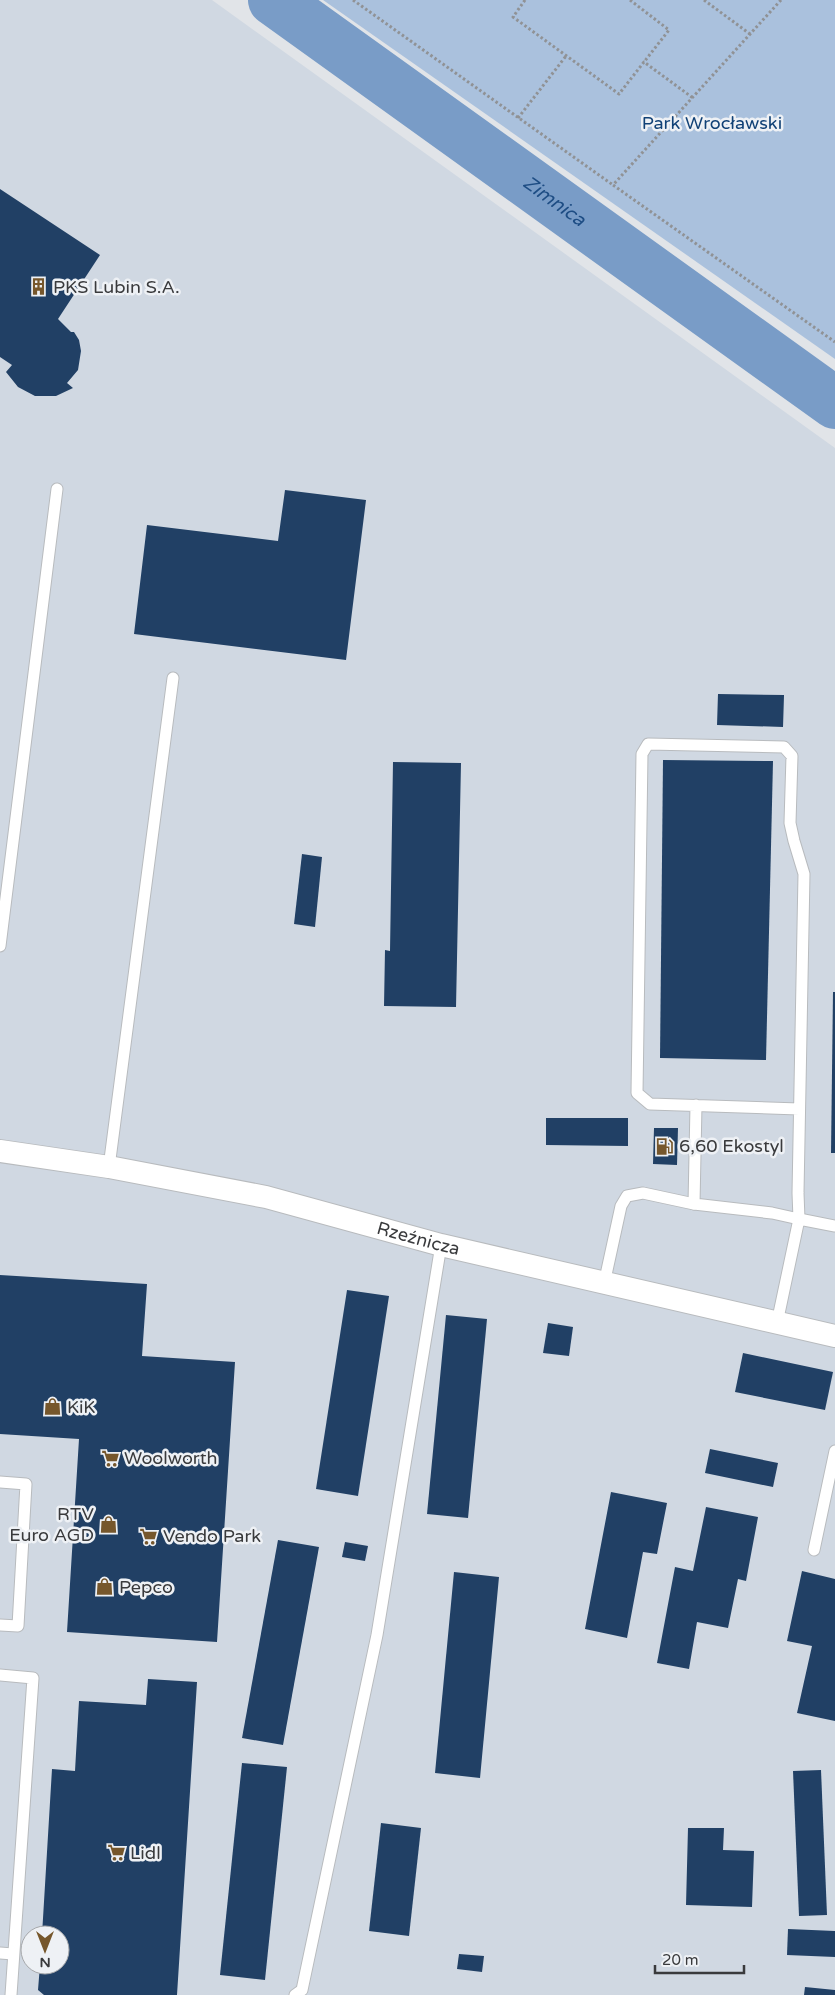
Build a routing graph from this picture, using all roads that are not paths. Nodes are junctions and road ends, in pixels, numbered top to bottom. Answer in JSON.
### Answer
{"nodes":[{"id":1,"x":57,"y":489,"type":"dead end"},
{"id":2,"x":172,"y":678,"type":"dead end"},
{"id":3,"x":0,"y":946,"type":"edge"},
{"id":4,"x":696,"y":1105,"type":"junction"},
{"id":5,"x":800,"y":1109,"type":"junction"},
{"id":6,"x":0,"y":1151,"type":"edge"},
{"id":7,"x":109,"y":1167,"type":"junction"},
{"id":8,"x":694,"y":1204,"type":"junction"},
{"id":9,"x":800,"y":1219,"type":"junction"},
{"id":10,"x":835,"y":1226,"type":"edge"},
{"id":11,"x":441,"y":1245,"type":"junction"},
{"id":12,"x":604,"y":1284,"type":"junction"},
{"id":13,"x":777,"y":1323,"type":"junction"},
{"id":14,"x":835,"y":1336,"type":"edge"},
{"id":15,"x":835,"y":1451,"type":"edge"},
{"id":16,"x":0,"y":1482,"type":"edge"},
{"id":17,"x":814,"y":1550,"type":"dead end"},
{"id":18,"x":0,"y":1625,"type":"edge"},
{"id":19,"x":0,"y":1675,"type":"edge"},
{"id":20,"x":0,"y":1953,"type":"edge"},
{"id":21,"x":13,"y":1954,"type":"junction"},
{"id":22,"x":11,"y":1995,"type":"edge"},
{"id":23,"x":296,"y":1995,"type":"edge"}],
"edges":[{"from":1,"to":3,"type":"lane"},
{"from":2,"to":7,"type":"lane"},
{"from":4,"to":5,"type":"lane"},
{"from":4,"to":5,"type":"lane"},
{"from":4,"to":8,"type":"lane"},
{"from":5,"to":9,"type":"lane"},
{"from":6,"to":7,"type":"street","name":"Rzeźnicza"},
{"from":7,"to":11,"type":"street","name":"Rzeźnicza"},
{"from":8,"to":9,"type":"lane"},
{"from":8,"to":12,"type":"lane"},
{"from":9,"to":10,"type":"lane"},
{"from":9,"to":13,"type":"lane"},
{"from":11,"to":12,"type":"street","name":"Rzeźnicza"},
{"from":11,"to":23,"type":"lane"},
{"from":12,"to":13,"type":"street","name":"Rzeźnicza"},
{"from":13,"to":14,"type":"street","name":"Rzeźnicza"},
{"from":15,"to":17,"type":"lane"},
{"from":16,"to":18,"type":"lane"},
{"from":19,"to":21,"type":"lane"},
{"from":20,"to":21,"type":"lane"},
{"from":21,"to":22,"type":"lane"}]}
